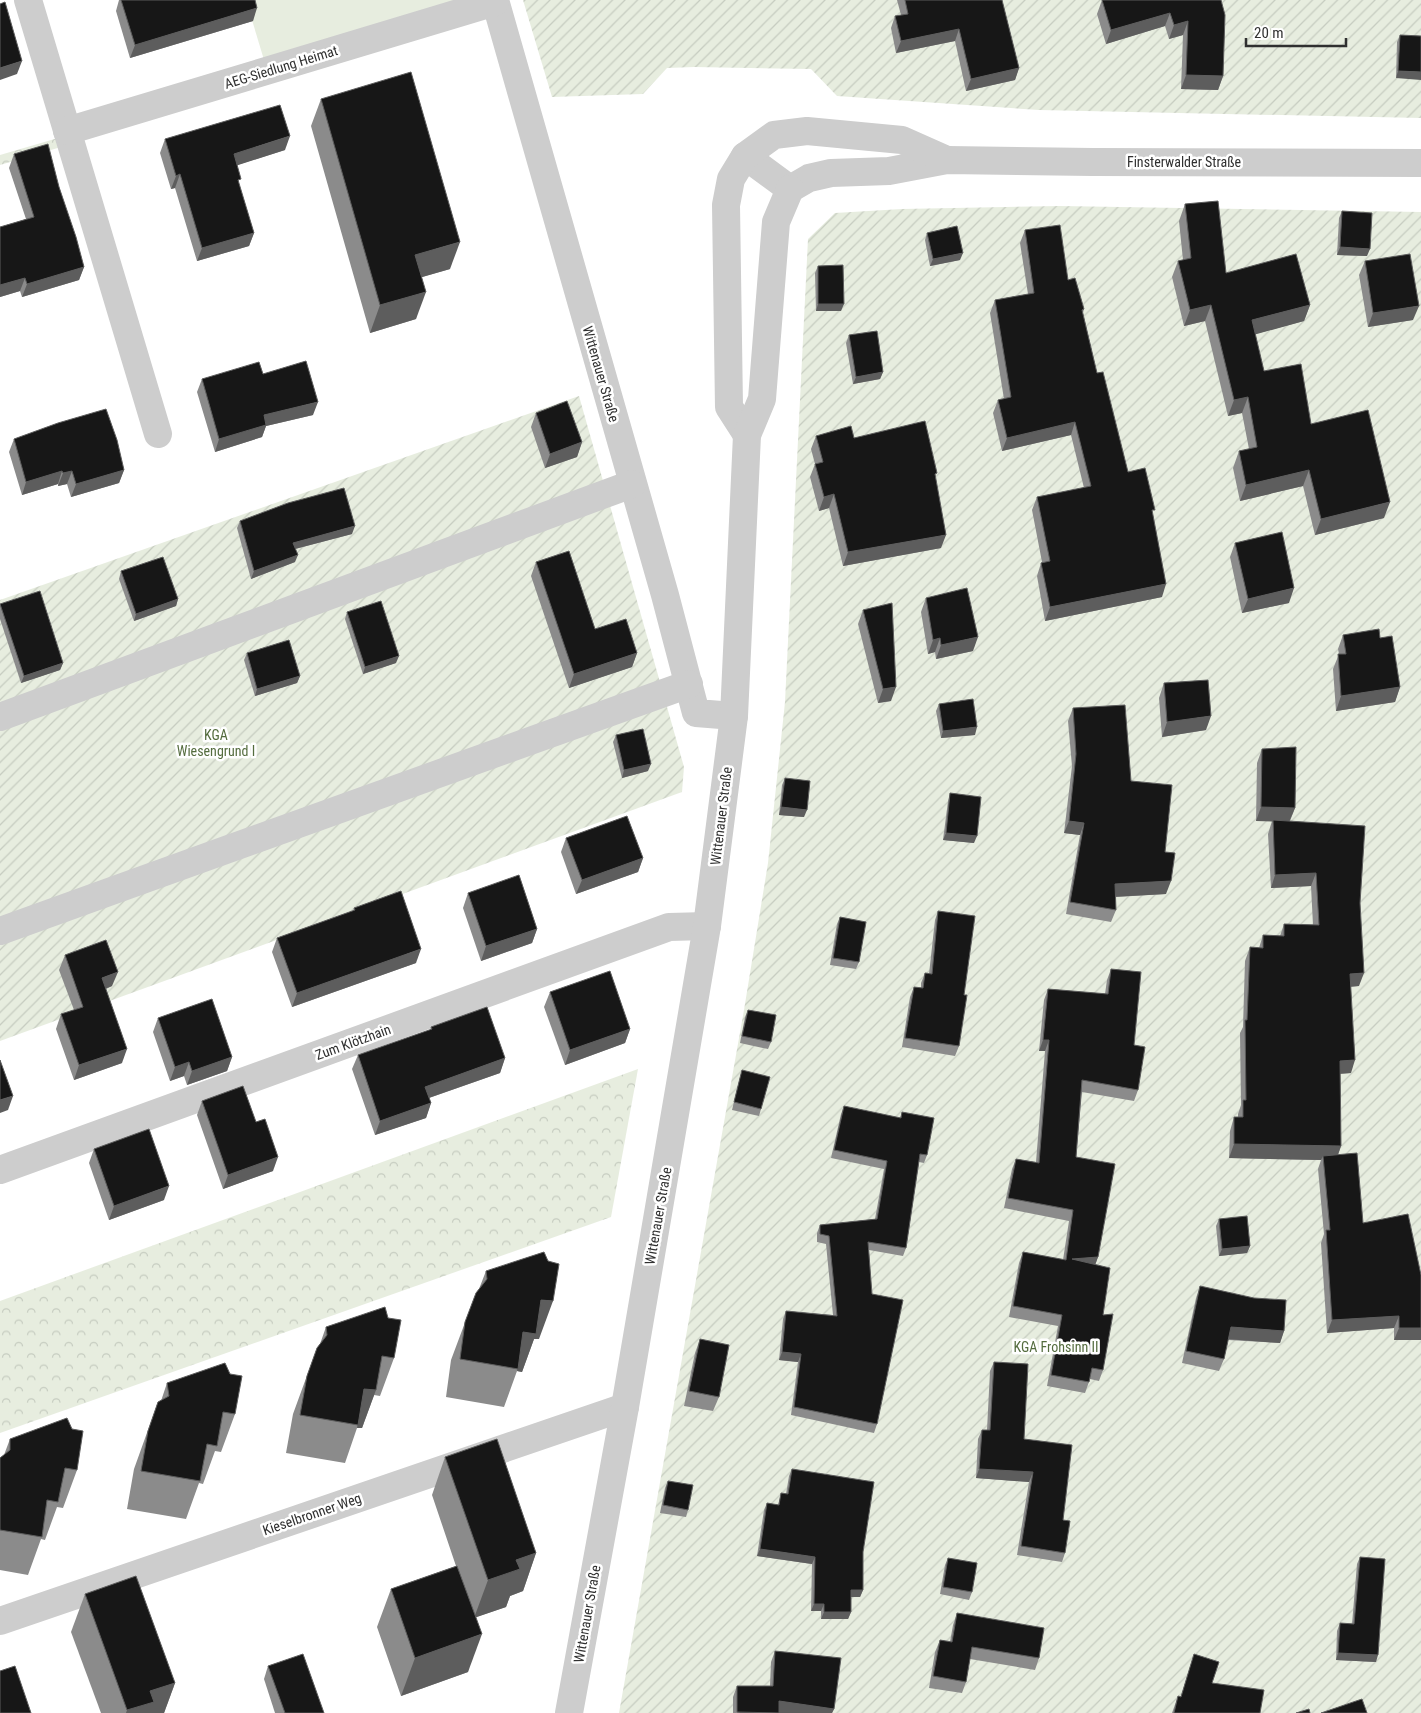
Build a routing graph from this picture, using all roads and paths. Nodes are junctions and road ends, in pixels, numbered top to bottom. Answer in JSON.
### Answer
{"nodes":[{"id":1,"x":28,"y":0,"type":"edge"},
{"id":2,"x":495,"y":1,"type":"edge"},
{"id":3,"x":67,"y":131,"type":"junction"},
{"id":4,"x":745,"y":156,"type":"junction"},
{"id":5,"x":947,"y":160,"type":"junction"},
{"id":6,"x":1421,"y":163,"type":"edge"},
{"id":7,"x":790,"y":189,"type":"junction"},
{"id":8,"x":158,"y":434,"type":"dead end"},
{"id":9,"x":747,"y":435,"type":"junction"},
{"id":10,"x":632,"y":484,"type":"junction"},
{"id":11,"x":689,"y":684,"type":"junction"},
{"id":12,"x":734,"y":716,"type":"junction"},
{"id":13,"x":0,"y":717,"type":"edge"},
{"id":14,"x":708,"y":926,"type":"junction"},
{"id":15,"x":0,"y":931,"type":"edge"},
{"id":16,"x":0,"y":1170,"type":"edge"},
{"id":17,"x":624,"y":1407,"type":"junction"},
{"id":18,"x":0,"y":1621,"type":"edge"},
{"id":19,"x":569,"y":1713,"type":"edge"}],
"edges":[{"from":1,"to":3,"type":"street"},
{"from":2,"to":3,"type":"street","name":"AEG-Siedlung Heimat"},
{"from":2,"to":10,"type":"street","name":"Wittenauer Straße"},
{"from":3,"to":8,"type":"street"},
{"from":4,"to":5,"type":"street","name":"Finsterwalder Straße"},
{"from":4,"to":7,"type":"street"},
{"from":4,"to":9,"type":"street"},
{"from":5,"to":6,"type":"street","name":"Finsterwalder Straße"},
{"from":5,"to":7,"type":"street","name":"Finsterwalder Straße"},
{"from":7,"to":9,"type":"street","name":"Wittenauer Straße"},
{"from":9,"to":12,"type":"street","name":"Wittenauer Straße"},
{"from":10,"to":11,"type":"street","name":"Wittenauer Straße"},
{"from":10,"to":13,"type":"street"},
{"from":11,"to":12,"type":"street","name":"Wittenauer Straße"},
{"from":11,"to":15,"type":"street"},
{"from":12,"to":14,"type":"street","name":"Wittenauer Straße"},
{"from":14,"to":16,"type":"street","name":"Zum Klötzhain"},
{"from":14,"to":17,"type":"street","name":"Wittenauer Straße"},
{"from":17,"to":18,"type":"street","name":"Kieselbronner Weg"},
{"from":17,"to":19,"type":"street","name":"Wittenauer Straße"}]}
